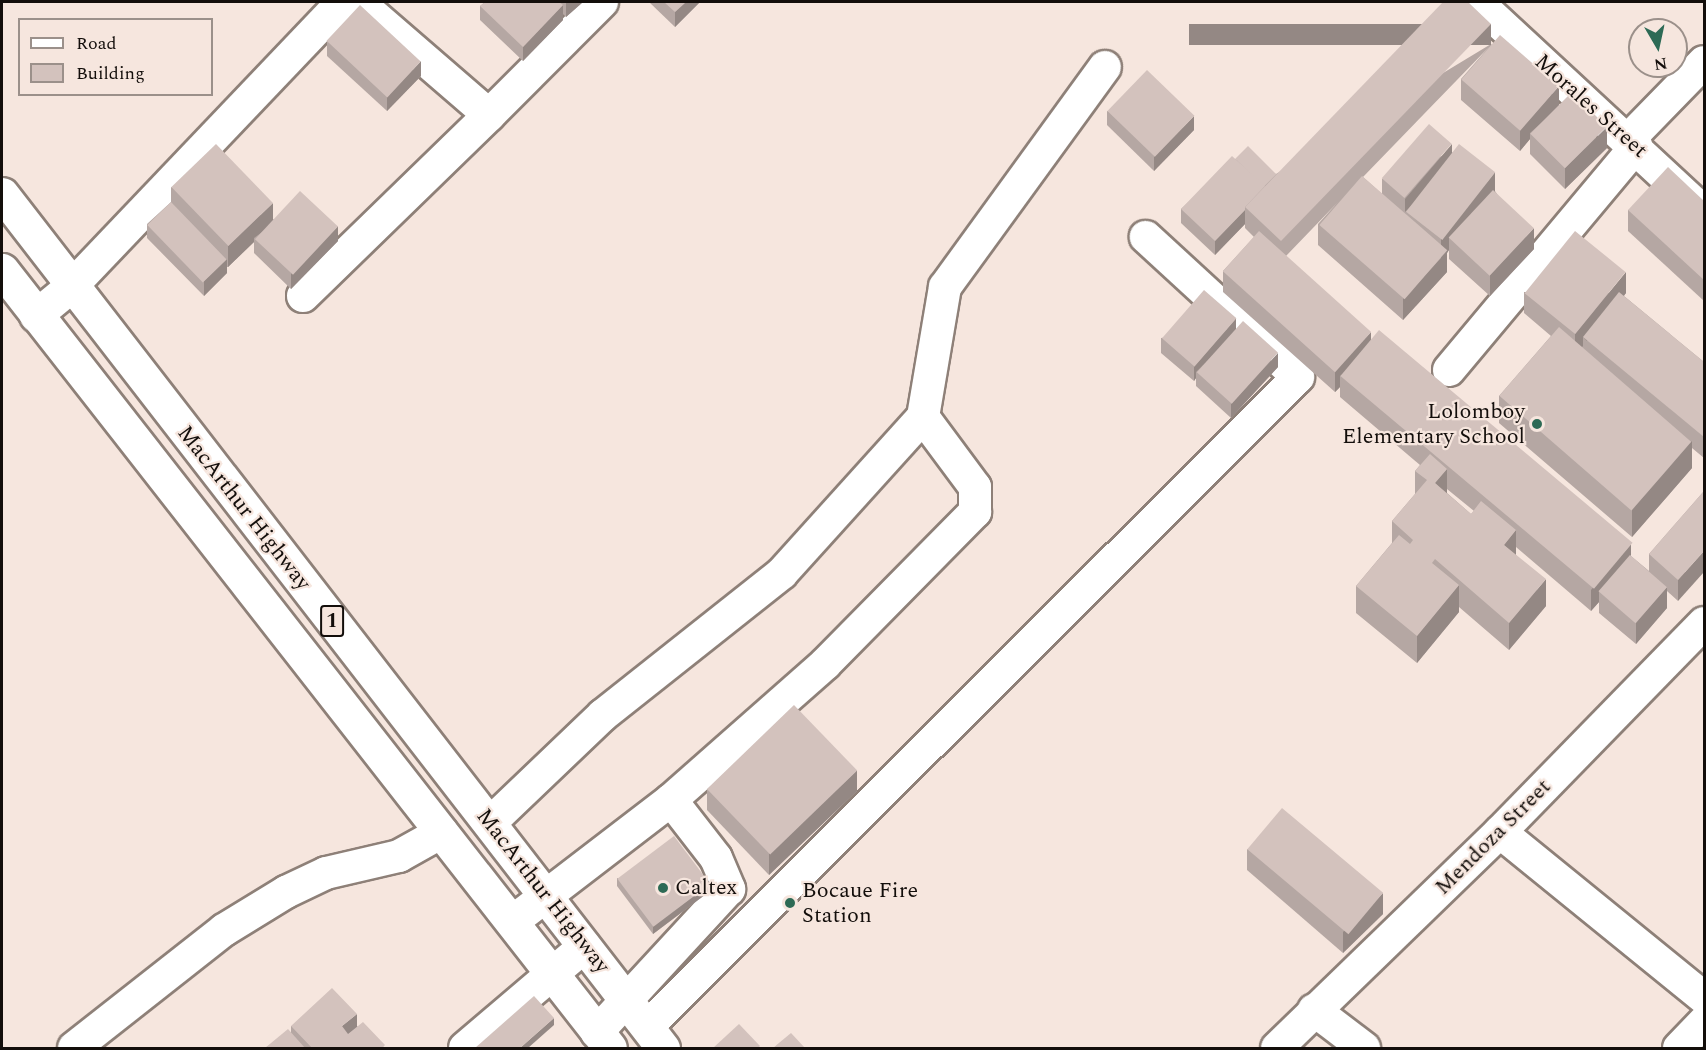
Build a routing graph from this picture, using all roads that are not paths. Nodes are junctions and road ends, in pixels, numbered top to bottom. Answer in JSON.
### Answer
{"nodes":[{"id":1,"x":342,"y":2,"type":"edge"},
{"id":2,"x":358,"y":2,"type":"edge"},
{"id":3,"x":602,"y":2,"type":"edge"},
{"id":4,"x":1477,"y":2,"type":"edge"},
{"id":5,"x":1704,"y":62,"type":"edge"},
{"id":6,"x":1105,"y":68,"type":"dead end"},
{"id":7,"x":489,"y":115,"type":"junction"},
{"id":8,"x":1633,"y":143,"type":"junction"},
{"id":9,"x":2,"y":194,"type":"edge"},
{"id":10,"x":1704,"y":212,"type":"edge"},
{"id":11,"x":1146,"y":237,"type":"dead end"},
{"id":12,"x":2,"y":270,"type":"edge"},
{"id":13,"x":71,"y":287,"type":"junction"},
{"id":14,"x":303,"y":296,"type":"dead end"},
{"id":15,"x":36,"y":316,"type":"junction"},
{"id":16,"x":1449,"y":370,"type":"dead end"},
{"id":17,"x":922,"y":417,"type":"junction"},
{"id":18,"x":1704,"y":623,"type":"edge"},
{"id":19,"x":671,"y":801,"type":"junction"},
{"id":20,"x":490,"y":823,"type":"junction"},
{"id":21,"x":442,"y":832,"type":"junction"},
{"id":22,"x":1500,"y":832,"type":"junction"},
{"id":23,"x":546,"y":895,"type":"junction"},
{"id":24,"x":512,"y":922,"type":"junction"},
{"id":25,"x":585,"y":946,"type":"junction"},
{"id":26,"x":552,"y":973,"type":"junction"},
{"id":27,"x":1704,"y":998,"type":"edge"},
{"id":28,"x":627,"y":1000,"type":"junction"},
{"id":29,"x":1314,"y":1010,"type":"junction"},
{"id":30,"x":1704,"y":1022,"type":"edge"},
{"id":31,"x":655,"y":1038,"type":"edge"},
{"id":32,"x":604,"y":1040,"type":"edge"},
{"id":33,"x":74,"y":1048,"type":"edge"},
{"id":34,"x":465,"y":1048,"type":"edge"},
{"id":35,"x":1277,"y":1048,"type":"edge"},
{"id":36,"x":1364,"y":1048,"type":"edge"},
{"id":37,"x":1679,"y":1048,"type":"edge"}],
"edges":[{"from":1,"to":13,"type":"street"},
{"from":2,"to":7,"type":"street"},
{"from":3,"to":7,"type":"street"},
{"from":4,"to":8,"type":"street","name":"Morales Street"},
{"from":5,"to":8,"type":"street"},
{"from":6,"to":17,"type":"street"},
{"from":7,"to":14,"type":"street"},
{"from":8,"to":10,"type":"street","name":"Morales Street"},
{"from":8,"to":16,"type":"street"},
{"from":9,"to":13,"type":"highway","name":"MacArthur Highway","number":"1"},
{"from":11,"to":31,"type":"street"},
{"from":12,"to":15,"type":"highway","name":"MacArthur Highway","number":"1"},
{"from":13,"to":15,"type":"street"},
{"from":13,"to":20,"type":"highway","name":"MacArthur Highway","number":"1"},
{"from":15,"to":21,"type":"highway","name":"MacArthur Highway","number":"1"},
{"from":17,"to":19,"type":"street"},
{"from":17,"to":20,"type":"street"},
{"from":18,"to":22,"type":"street","name":"Mendoza Street"},
{"from":19,"to":23,"type":"street"},
{"from":19,"to":28,"type":"street"},
{"from":20,"to":23,"type":"highway","name":"MacArthur Highway","number":"1"},
{"from":21,"to":24,"type":"highway","name":"MacArthur Highway","number":"1"},
{"from":21,"to":33,"type":"street"},
{"from":22,"to":27,"type":"street"},
{"from":22,"to":29,"type":"street","name":"Mendoza Street"},
{"from":23,"to":24,"type":"street"},
{"from":23,"to":25,"type":"highway","name":"MacArthur Highway","number":"1"},
{"from":24,"to":26,"type":"highway","name":"MacArthur Highway","number":"1"},
{"from":25,"to":26,"type":"street"},
{"from":25,"to":28,"type":"highway","name":"MacArthur Highway","number":"1"},
{"from":26,"to":32,"type":"highway","name":"MacArthur Highway","number":"1"},
{"from":26,"to":34,"type":"street"},
{"from":28,"to":31,"type":"highway","name":"MacArthur Highway","number":"1"},
{"from":28,"to":32,"type":"street"},
{"from":29,"to":35,"type":"street","name":"Mendoza Street"},
{"from":29,"to":36,"type":"street"},
{"from":30,"to":37,"type":"street"}]}
